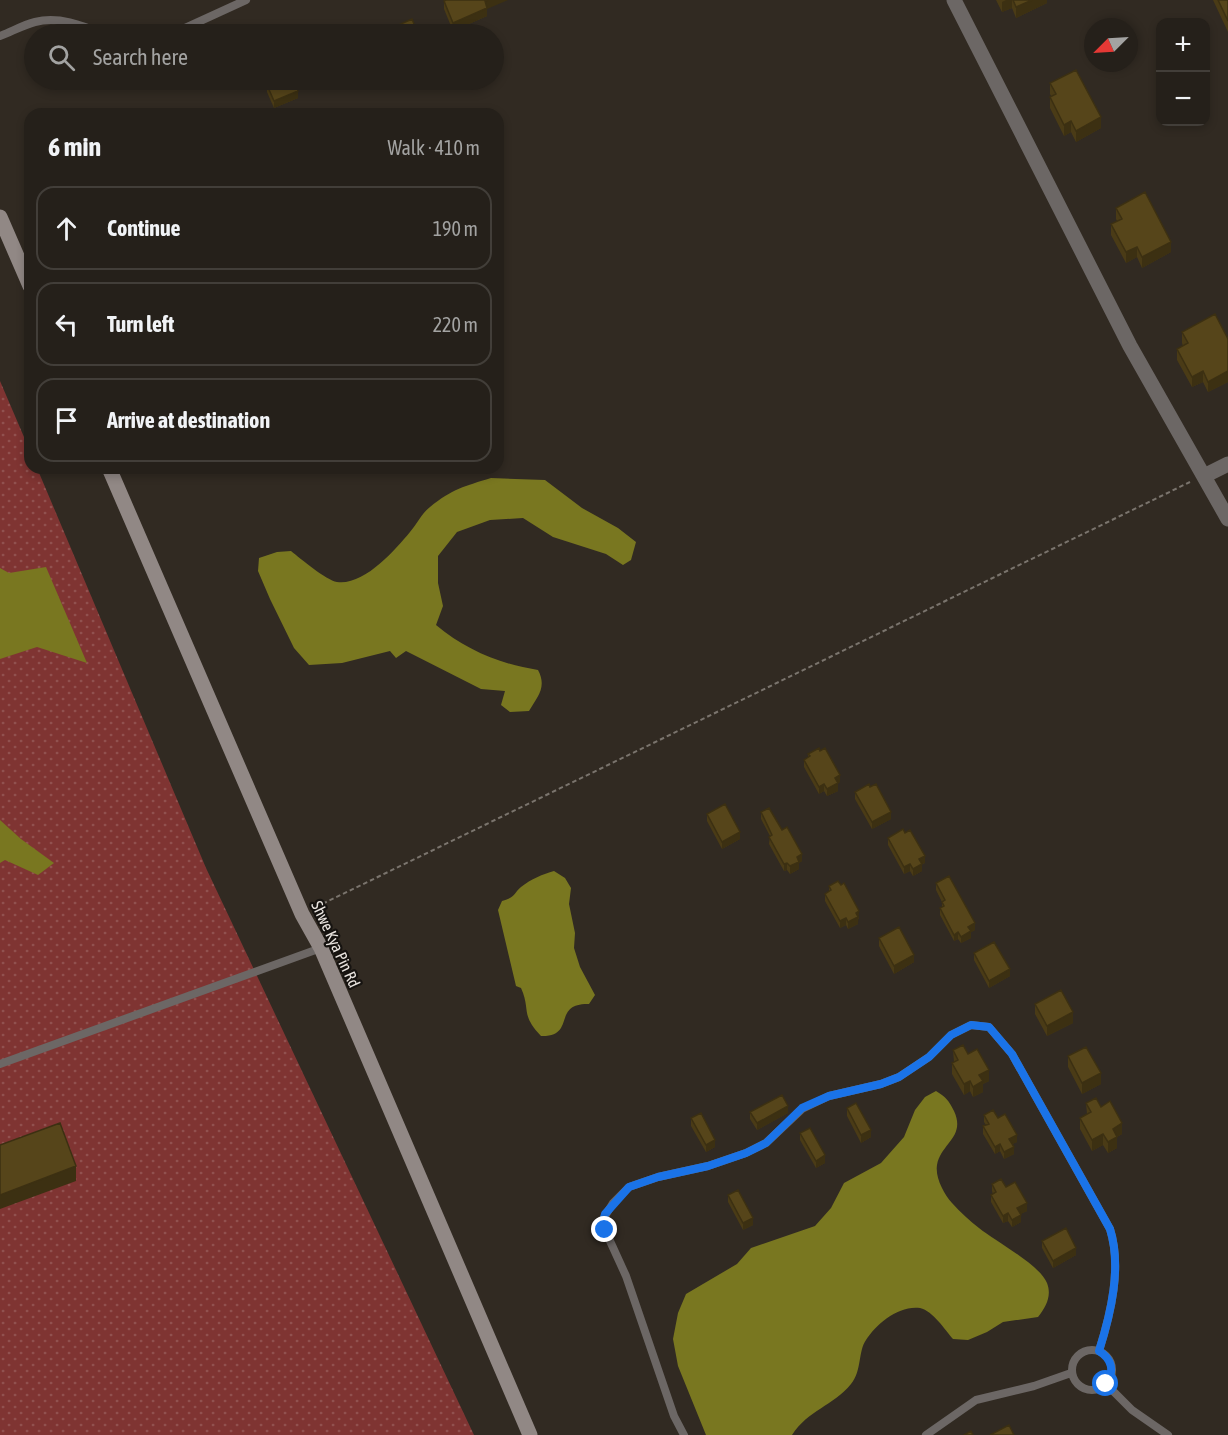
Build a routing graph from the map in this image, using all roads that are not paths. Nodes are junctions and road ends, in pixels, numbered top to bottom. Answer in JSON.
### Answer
{"nodes":[{"id":1,"x":246,"y":0,"type":"edge"},
{"id":2,"x":954,"y":0,"type":"edge"},
{"id":3,"x":28,"y":24,"type":"edge"},
{"id":4,"x":75,"y":24,"type":"edge"},
{"id":5,"x":194,"y":24,"type":"edge"},
{"id":6,"x":24,"y":26,"type":"edge"},
{"id":7,"x":0,"y":36,"type":"edge"},
{"id":8,"x":0,"y":217,"type":"edge"},
{"id":9,"x":24,"y":272,"type":"edge"},
{"id":10,"x":1228,"y":464,"type":"edge"},
{"id":11,"x":112,"y":474,"type":"edge"},
{"id":12,"x":1204,"y":476,"type":"junction"},
{"id":13,"x":1227,"y":516,"type":"edge"},
{"id":14,"x":321,"y":948,"type":"junction"},
{"id":15,"x":0,"y":1064,"type":"edge"},
{"id":16,"x":1099,"y":1351,"type":"junction"},
{"id":17,"x":1071,"y":1373,"type":"junction"},
{"id":18,"x":1106,"y":1384,"type":"junction"},
{"id":19,"x":530,"y":1435,"type":"edge"},
{"id":20,"x":684,"y":1435,"type":"edge"},
{"id":21,"x":926,"y":1435,"type":"edge"},
{"id":22,"x":1168,"y":1435,"type":"edge"}],
"edges":[{"from":1,"to":5,"type":"lane"},
{"from":2,"to":12,"type":"street"},
{"from":3,"to":4,"type":"lane"},
{"from":6,"to":7,"type":"lane"},
{"from":8,"to":9,"type":"street"},
{"from":10,"to":12,"type":"street"},
{"from":11,"to":14,"type":"street","name":"Shwe Kya Pin Rd"},
{"from":12,"to":13,"type":"street"},
{"from":14,"to":15,"type":"lane"},
{"from":14,"to":19,"type":"street","name":"Shwe Kya Pin Rd"},
{"from":16,"to":17,"type":"lane"},
{"from":16,"to":18,"type":"lane"},
{"from":16,"to":20,"type":"lane"},
{"from":17,"to":18,"type":"lane"},
{"from":17,"to":21,"type":"lane"},
{"from":18,"to":22,"type":"lane"}]}
